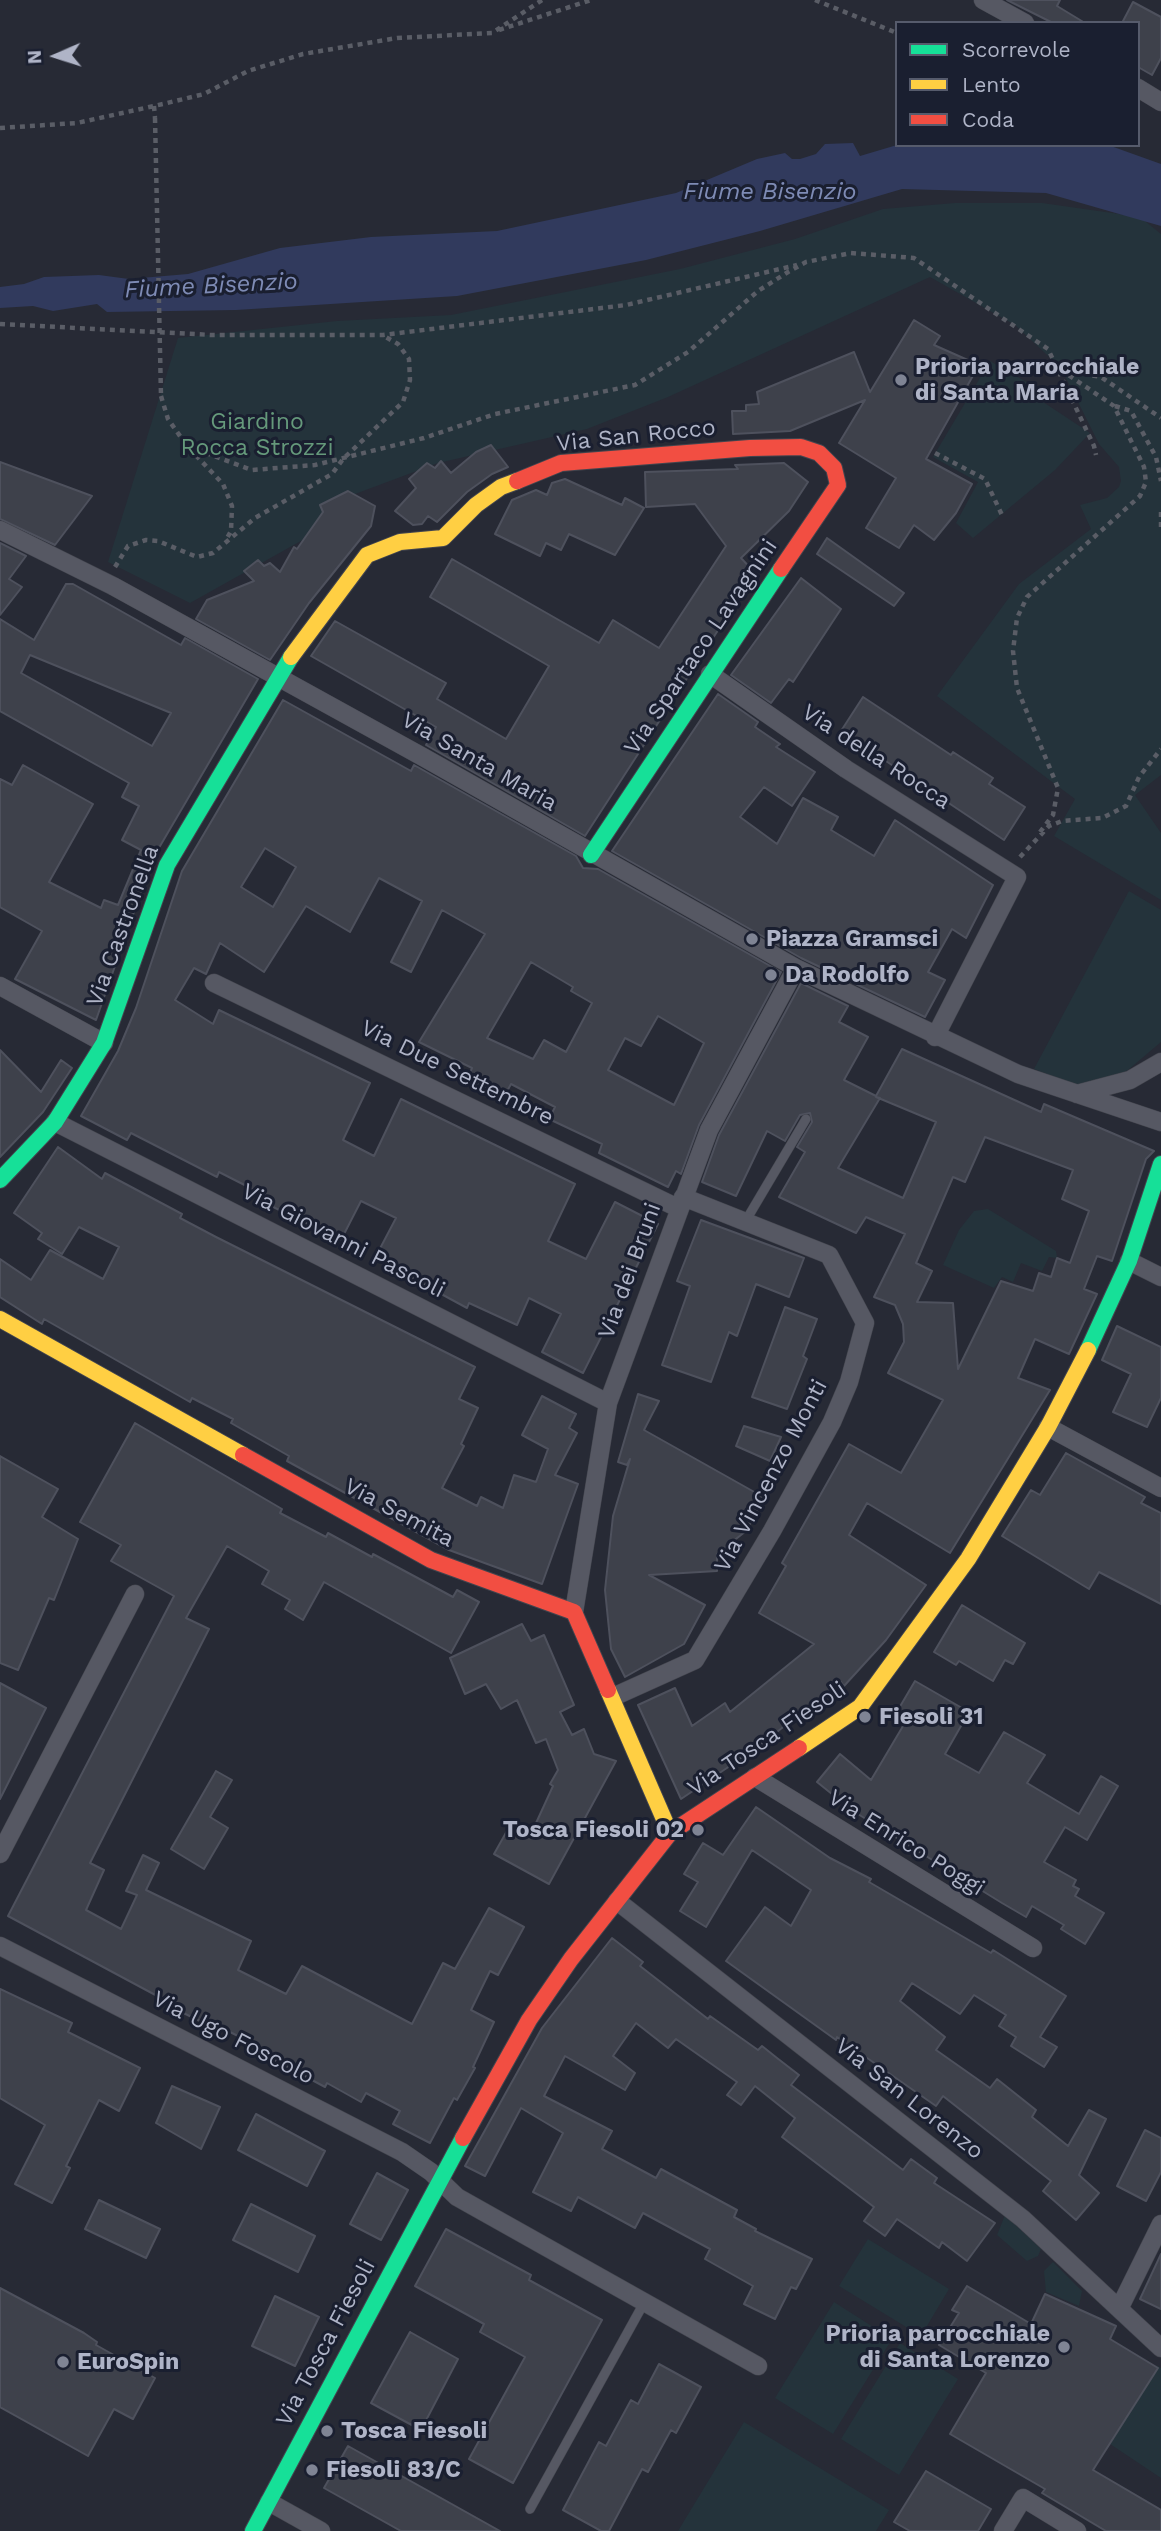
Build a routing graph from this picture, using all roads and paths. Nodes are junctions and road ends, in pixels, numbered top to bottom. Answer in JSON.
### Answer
{"nodes":[{"id":1,"x":542,"y":0,"type":"edge"},
{"id":2,"x":591,"y":0,"type":"edge"},
{"id":3,"x":815,"y":0,"type":"edge"},
{"id":4,"x":983,"y":0,"type":"edge"},
{"id":5,"x":1021,"y":21,"type":"edge"},
{"id":6,"x":895,"y":32,"type":"edge"},
{"id":7,"x":492,"y":33,"type":"junction"},
{"id":8,"x":1140,"y":89,"type":"edge"},
{"id":9,"x":1161,"y":102,"type":"edge"},
{"id":10,"x":154,"y":106,"type":"junction"},
{"id":11,"x":0,"y":128,"type":"edge"},
{"id":12,"x":806,"y":262,"type":"junction"},
{"id":13,"x":0,"y":324,"type":"edge"},
{"id":14,"x":383,"y":335,"type":"junction"},
{"id":15,"x":1059,"y":369,"type":"junction"},
{"id":16,"x":1114,"y":406,"type":"junction"},
{"id":17,"x":1161,"y":418,"type":"edge"},
{"id":18,"x":187,"y":446,"type":"junction"},
{"id":19,"x":935,"y":453,"type":"dead end"},
{"id":20,"x":1096,"y":455,"type":"dead end"},
{"id":21,"x":342,"y":459,"type":"junction"},
{"id":22,"x":832,"y":463,"type":"joint"},
{"id":23,"x":1161,"y":481,"type":"edge"},
{"id":24,"x":1161,"y":512,"type":"edge"},
{"id":25,"x":1002,"y":515,"type":"dead end"},
{"id":26,"x":0,"y":530,"type":"edge"},
{"id":27,"x":1161,"y":530,"type":"edge"},
{"id":28,"x":224,"y":544,"type":"junction"},
{"id":29,"x":106,"y":583,"type":"junction"},
{"id":30,"x":710,"y":674,"type":"junction"},
{"id":31,"x":277,"y":678,"type":"junction"},
{"id":32,"x":1161,"y":749,"type":"edge"},
{"id":33,"x":1040,"y":832,"type":"junction"},
{"id":34,"x":591,"y":855,"type":"junction"},
{"id":35,"x":1013,"y":874,"type":"junction"},
{"id":36,"x":796,"y":968,"type":"junction"},
{"id":37,"x":215,"y":983,"type":"dead end"},
{"id":38,"x":0,"y":986,"type":"edge"},
{"id":39,"x":935,"y":1037,"type":"junction"},
{"id":40,"x":104,"y":1043,"type":"junction"},
{"id":41,"x":1161,"y":1062,"type":"edge"},
{"id":42,"x":1074,"y":1095,"type":"junction"},
{"id":43,"x":806,"y":1119,"type":"dead end"},
{"id":44,"x":55,"y":1122,"type":"junction"},
{"id":45,"x":1161,"y":1122,"type":"edge"},
{"id":46,"x":1161,"y":1164,"type":"edge"},
{"id":47,"x":0,"y":1180,"type":"edge"},
{"id":48,"x":680,"y":1202,"type":"junction"},
{"id":49,"x":745,"y":1222,"type":"junction"},
{"id":50,"x":1129,"y":1261,"type":"junction"},
{"id":51,"x":1161,"y":1277,"type":"edge"},
{"id":52,"x":0,"y":1319,"type":"edge"},
{"id":53,"x":608,"y":1403,"type":"junction"},
{"id":54,"x":1048,"y":1427,"type":"junction"},
{"id":55,"x":1161,"y":1488,"type":"edge"},
{"id":56,"x":135,"y":1594,"type":"dead end"},
{"id":57,"x":574,"y":1612,"type":"junction"},
{"id":58,"x":612,"y":1697,"type":"junction"},
{"id":59,"x":755,"y":1777,"type":"junction"},
{"id":60,"x":670,"y":1833,"type":"junction"},
{"id":61,"x":0,"y":1854,"type":"edge"},
{"id":62,"x":617,"y":1901,"type":"junction"},
{"id":63,"x":0,"y":1946,"type":"edge"},
{"id":64,"x":1032,"y":1948,"type":"dead end"},
{"id":65,"x":439,"y":2181,"type":"junction"},
{"id":66,"x":1161,"y":2224,"type":"edge"},
{"id":67,"x":645,"y":2301,"type":"junction"},
{"id":68,"x":1120,"y":2307,"type":"junction"},
{"id":69,"x":1161,"y":2348,"type":"edge"},
{"id":70,"x":758,"y":2366,"type":"dead end"},
{"id":71,"x":270,"y":2502,"type":"junction"},
{"id":72,"x":530,"y":2509,"type":"dead end"},
{"id":73,"x":253,"y":2530,"type":"edge"},
{"id":74,"x":321,"y":2531,"type":"edge"},
{"id":75,"x":1003,"y":2531,"type":"edge"},
{"id":76,"x":1077,"y":2531,"type":"edge"}],
"edges":[{"from":1,"to":7,"type":"path"},
{"from":2,"to":7,"type":"path"},
{"from":3,"to":6,"type":"path"},
{"from":4,"to":5,"type":"street"},
{"from":7,"to":10,"type":"path"},
{"from":8,"to":9,"type":"street"},
{"from":10,"to":11,"type":"path"},
{"from":10,"to":18,"type":"path","bridge":true},
{"from":12,"to":14,"type":"path"},
{"from":12,"to":15,"type":"path"},
{"from":12,"to":21,"type":"path"},
{"from":13,"to":14,"type":"path"},
{"from":14,"to":21,"type":"path"},
{"from":15,"to":16,"type":"path"},
{"from":15,"to":17,"type":"path"},
{"from":15,"to":20,"type":"path"},
{"from":16,"to":23,"type":"path"},
{"from":16,"to":33,"type":"path"},
{"from":18,"to":21,"type":"path"},
{"from":18,"to":28,"type":"path"},
{"from":19,"to":25,"type":"path"},
{"from":21,"to":28,"type":"path"},
{"from":22,"to":30,"type":"street","name":"Via Spartaco Lavagnini"},
{"from":22,"to":31,"type":"street","name":"Via San Rocco"},
{"from":24,"to":27,"type":"path"},
{"from":26,"to":29,"type":"street","name":"Via Santa Maria"},
{"from":28,"to":29,"type":"path"},
{"from":29,"to":31,"type":"street","name":"Via Santa Maria"},
{"from":30,"to":34,"type":"street","name":"Via Spartaco Lavagnini"},
{"from":30,"to":35,"type":"street","name":"Via della Rocca"},
{"from":31,"to":34,"type":"street","name":"Via Santa Maria"},
{"from":31,"to":40,"type":"street","name":"Via Castronella"},
{"from":32,"to":33,"type":"path"},
{"from":33,"to":35,"type":"path"},
{"from":34,"to":36,"type":"street","name":"Via Santa Maria"},
{"from":35,"to":39,"type":"street"},
{"from":36,"to":39,"type":"street","name":"Via Santa Maria"},
{"from":36,"to":48,"type":"street","name":"Via dei Bruni"},
{"from":37,"to":48,"type":"street","name":"Via Due Settembre"},
{"from":38,"to":40,"type":"street"},
{"from":39,"to":42,"type":"street","name":"Via Santa Maria"},
{"from":40,"to":44,"type":"street","name":"Via Castronella"},
{"from":41,"to":42,"type":"street"},
{"from":42,"to":45,"type":"street","name":"Via Santa Maria"},
{"from":43,"to":49,"type":"lane"},
{"from":44,"to":47,"type":"street","name":"Via Castronella"},
{"from":44,"to":53,"type":"street","name":"Via Giovanni Pascoli"},
{"from":46,"to":50,"type":"street","name":"Via Tosca Fiesoli"},
{"from":48,"to":49,"type":"street","name":"Via Vincenzo Monti"},
{"from":48,"to":53,"type":"street","name":"Via dei Bruni"},
{"from":49,"to":58,"type":"street","name":"Via Vincenzo Monti"},
{"from":50,"to":51,"type":"street"},
{"from":50,"to":54,"type":"street","name":"Via Tosca Fiesoli"},
{"from":52,"to":57,"type":"street","name":"Via Semita"},
{"from":53,"to":57,"type":"street","name":"Via dei Bruni"},
{"from":54,"to":55,"type":"street"},
{"from":54,"to":59,"type":"street","name":"Via Tosca Fiesoli"},
{"from":56,"to":61,"type":"street"},
{"from":57,"to":58,"type":"street"},
{"from":58,"to":60,"type":"street"},
{"from":59,"to":60,"type":"street","name":"Via Tosca Fiesoli"},
{"from":59,"to":64,"type":"street","name":"Via Enrico Poggi"},
{"from":60,"to":62,"type":"street","name":"Via Tosca Fiesoli"},
{"from":62,"to":65,"type":"street","name":"Via Tosca Fiesoli"},
{"from":62,"to":68,"type":"street","name":"Via San Lorenzo"},
{"from":63,"to":65,"type":"street","name":"Via Ugo Foscolo"},
{"from":65,"to":67,"type":"street"},
{"from":65,"to":71,"type":"street","name":"Via Tosca Fiesoli"},
{"from":66,"to":68,"type":"street"},
{"from":67,"to":70,"type":"street"},
{"from":67,"to":72,"type":"lane"},
{"from":68,"to":69,"type":"street","name":"Via San Lorenzo"},
{"from":71,"to":73,"type":"street","name":"Via Tosca Fiesoli"},
{"from":71,"to":74,"type":"street"},
{"from":75,"to":76,"type":"street"}]}
